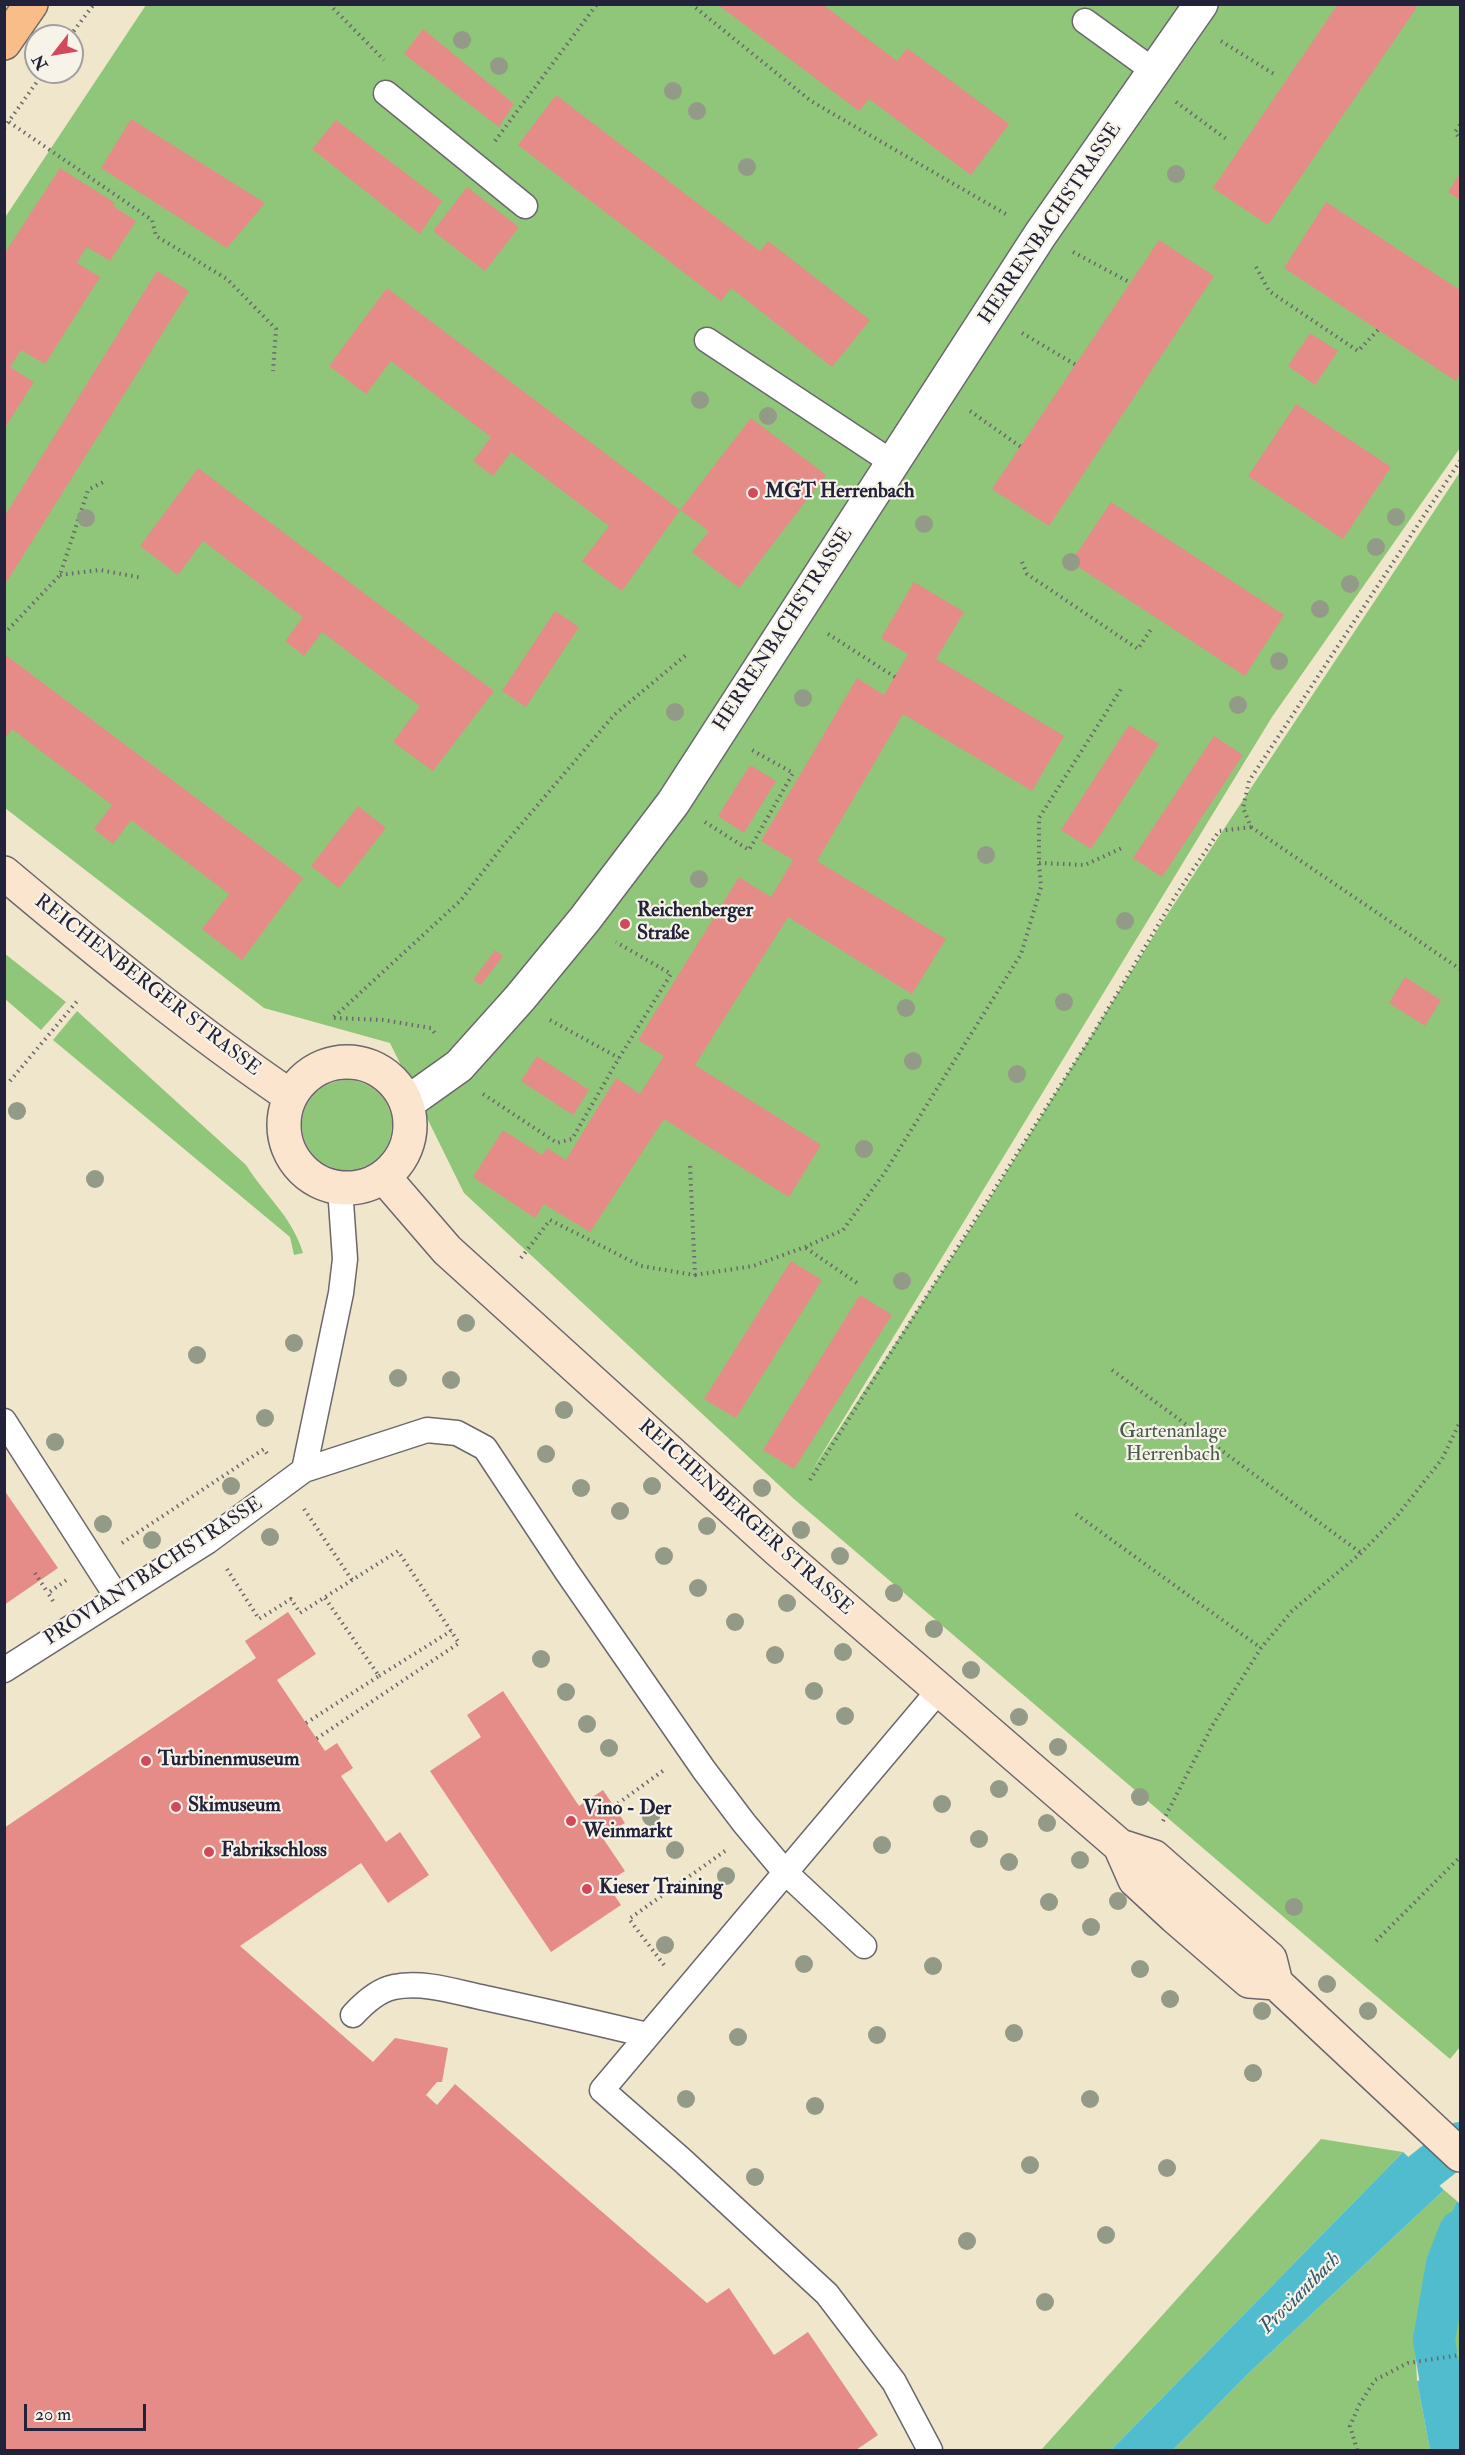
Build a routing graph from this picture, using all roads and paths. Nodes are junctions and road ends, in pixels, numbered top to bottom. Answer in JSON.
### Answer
{"nodes":[{"id":1,"x":31,"y":4,"type":"edge"},
{"id":2,"x":94,"y":4,"type":"edge"},
{"id":3,"x":329,"y":4,"type":"edge"},
{"id":4,"x":597,"y":4,"type":"edge"},
{"id":5,"x":691,"y":4,"type":"edge"},
{"id":6,"x":1196,"y":12,"type":"edge"},
{"id":7,"x":1085,"y":21,"type":"dead end"},
{"id":8,"x":79,"y":24,"type":"edge"},
{"id":9,"x":4,"y":44,"type":"edge"},
{"id":10,"x":1274,"y":74,"type":"dead end"},
{"id":11,"x":1150,"y":77,"type":"junction"},
{"id":12,"x":36,"y":84,"type":"edge"},
{"id":13,"x":386,"y":93,"type":"joint"},
{"id":14,"x":9,"y":122,"type":"junction"},
{"id":15,"x":1461,"y":125,"type":"edge"},
{"id":16,"x":4,"y":128,"type":"edge"},
{"id":17,"x":1461,"y":139,"type":"edge"},
{"id":18,"x":1229,"y":141,"type":"dead end"},
{"id":19,"x":475,"y":166,"type":"junction"},
{"id":20,"x":525,"y":206,"type":"dead end"},
{"id":21,"x":1040,"y":235,"type":"junction"},
{"id":22,"x":1256,"y":267,"type":"dead end"},
{"id":23,"x":1131,"y":283,"type":"dead end"},
{"id":24,"x":989,"y":314,"type":"junction"},
{"id":25,"x":1378,"y":330,"type":"dead end"},
{"id":26,"x":707,"y":340,"type":"dead end"},
{"id":27,"x":1076,"y":365,"type":"dead end"},
{"id":28,"x":273,"y":371,"type":"dead end"},
{"id":29,"x":940,"y":391,"type":"junction"},
{"id":30,"x":1021,"y":447,"type":"dead end"},
{"id":31,"x":1461,"y":461,"type":"edge"},
{"id":32,"x":893,"y":463,"type":"junction"},
{"id":33,"x":105,"y":481,"type":"dead end"},
{"id":34,"x":1022,"y":562,"type":"dead end"},
{"id":35,"x":60,"y":575,"type":"junction"},
{"id":36,"x":143,"y":578,"type":"dead end"},
{"id":37,"x":797,"y":614,"type":"junction"},
{"id":38,"x":1151,"y":629,"type":"dead end"},
{"id":39,"x":4,"y":634,"type":"edge"},
{"id":40,"x":686,"y":655,"type":"dead end"},
{"id":41,"x":895,"y":677,"type":"dead end"},
{"id":42,"x":1121,"y":689,"type":"dead end"},
{"id":43,"x":718,"y":731,"type":"junction"},
{"id":44,"x":673,"y":803,"type":"junction"},
{"id":45,"x":1251,"y":827,"type":"junction"},
{"id":46,"x":1124,"y":847,"type":"dead end"},
{"id":47,"x":1039,"y":863,"type":"junction"},
{"id":48,"x":4,"y":873,"type":"edge"},
{"id":49,"x":585,"y":919,"type":"junction"},
{"id":50,"x":1461,"y":969,"type":"edge"},
{"id":51,"x":520,"y":998,"type":"junction"},
{"id":52,"x":78,"y":1000,"type":"dead end"},
{"id":53,"x":619,"y":1058,"type":"junction"},
{"id":54,"x":459,"y":1066,"type":"junction"},
{"id":55,"x":10,"y":1081,"type":"dead end"},
{"id":56,"x":290,"y":1096,"type":"junction"},
{"id":57,"x":407,"y":1102,"type":"junction"},
{"id":58,"x":690,"y":1165,"type":"dead end"},
{"id":59,"x":384,"y":1177,"type":"junction"},
{"id":60,"x":340,"y":1188,"type":"junction"},
{"id":61,"x":806,"y":1247,"type":"junction"},
{"id":62,"x":521,"y":1258,"type":"dead end"},
{"id":63,"x":695,"y":1275,"type":"junction"},
{"id":64,"x":857,"y":1282,"type":"dead end"},
{"id":65,"x":1112,"y":1370,"type":"dead end"},
{"id":66,"x":4,"y":1421,"type":"edge"},
{"id":67,"x":1461,"y":1422,"type":"edge"},
{"id":68,"x":304,"y":1470,"type":"junction"},
{"id":69,"x":810,"y":1480,"type":"dead end"},
{"id":70,"x":1076,"y":1514,"type":"dead end"},
{"id":71,"x":208,"y":1541,"type":"junction"},
{"id":72,"x":1361,"y":1552,"type":"junction"},
{"id":73,"x":34,"y":1573,"type":"dead end"},
{"id":74,"x":48,"y":1593,"type":"dead end"},
{"id":75,"x":117,"y":1597,"type":"junction"},
{"id":76,"x":325,"y":1598,"type":"junction"},
{"id":77,"x":451,"y":1631,"type":"junction"},
{"id":78,"x":1261,"y":1648,"type":"junction"},
{"id":79,"x":4,"y":1670,"type":"edge"},
{"id":80,"x":379,"y":1676,"type":"junction"},
{"id":81,"x":940,"y":1689,"type":"junction"},
{"id":82,"x":306,"y":1723,"type":"dead end"},
{"id":83,"x":316,"y":1738,"type":"dead end"},
{"id":84,"x":692,"y":1751,"type":"junction"},
{"id":85,"x":613,"y":1806,"type":"dead end"},
{"id":86,"x":744,"y":1823,"type":"junction"},
{"id":87,"x":1160,"y":1826,"type":"dead end"},
{"id":88,"x":1461,"y":1857,"type":"edge"},
{"id":89,"x":785,"y":1872,"type":"junction"},
{"id":90,"x":1376,"y":1941,"type":"dead end"},
{"id":91,"x":864,"y":1946,"type":"dead end"},
{"id":92,"x":685,"y":1991,"type":"junction"},
{"id":93,"x":353,"y":2015,"type":"dead end"},
{"id":94,"x":647,"y":2036,"type":"junction"},
{"id":95,"x":1461,"y":2155,"type":"edge"},
{"id":96,"x":1460,"y":2355,"type":"edge"},
{"id":97,"x":930,"y":2451,"type":"edge"},
{"id":98,"x":1357,"y":2451,"type":"edge"}],
"edges":[{"from":1,"to":9,"type":"main road"},
{"from":2,"to":8,"type":"path"},
{"from":3,"to":13,"type":"path"},
{"from":4,"to":19,"type":"path"},
{"from":5,"to":21,"type":"path"},
{"from":6,"to":10,"type":"path"},
{"from":6,"to":11,"type":"street","name":"HERRENBACHSTRASSE"},
{"from":7,"to":11,"type":"lane"},
{"from":11,"to":18,"type":"path"},
{"from":11,"to":21,"type":"street","name":"HERRENBACHSTRASSE"},
{"from":12,"to":14,"type":"path"},
{"from":13,"to":19,"type":"lane"},
{"from":14,"to":16,"type":"path"},
{"from":14,"to":28,"type":"path"},
{"from":15,"to":17,"type":"path"},
{"from":19,"to":20,"type":"lane"},
{"from":21,"to":23,"type":"path"},
{"from":21,"to":24,"type":"street","name":"HERRENBACHSTRASSE"},
{"from":22,"to":25,"type":"path"},
{"from":24,"to":27,"type":"path"},
{"from":24,"to":29,"type":"street","name":"HERRENBACHSTRASSE"},
{"from":26,"to":32,"type":"lane"},
{"from":29,"to":30,"type":"path"},
{"from":29,"to":32,"type":"street","name":"HERRENBACHSTRASSE"},
{"from":31,"to":45,"type":"path"},
{"from":32,"to":37,"type":"street","name":"HERRENBACHSTRASSE"},
{"from":33,"to":35,"type":"path"},
{"from":34,"to":38,"type":"path"},
{"from":35,"to":36,"type":"path"},
{"from":35,"to":39,"type":"path"},
{"from":37,"to":41,"type":"path"},
{"from":37,"to":43,"type":"street","name":"HERRENBACHSTRASSE"},
{"from":40,"to":54,"type":"path"},
{"from":42,"to":47,"type":"path"},
{"from":43,"to":44,"type":"street","name":"HERRENBACHSTRASSE"},
{"from":43,"to":44,"type":"path"},
{"from":44,"to":49,"type":"street","name":"HERRENBACHSTRASSE"},
{"from":45,"to":50,"type":"path"},
{"from":45,"to":69,"type":"path"},
{"from":46,"to":47,"type":"path"},
{"from":47,"to":61,"type":"path"},
{"from":48,"to":56,"type":"street","name":"REICHENBERGER STRASSE"},
{"from":49,"to":51,"type":"street","name":"HERRENBACHSTRASSE"},
{"from":49,"to":53,"type":"path"},
{"from":51,"to":53,"type":"path"},
{"from":51,"to":54,"type":"street","name":"HERRENBACHSTRASSE"},
{"from":52,"to":55,"type":"path"},
{"from":53,"to":54,"type":"path"},
{"from":54,"to":57,"type":"street","name":"HERRENBACHSTRASSE"},
{"from":56,"to":57,"type":"street"},
{"from":56,"to":60,"type":"street"},
{"from":57,"to":59,"type":"street"},
{"from":58,"to":63,"type":"path"},
{"from":59,"to":60,"type":"street"},
{"from":59,"to":81,"type":"street","name":"REICHENBERGER STRASSE"},
{"from":60,"to":68,"type":"lane"},
{"from":61,"to":63,"type":"path"},
{"from":61,"to":64,"type":"path"},
{"from":62,"to":63,"type":"path"},
{"from":65,"to":72,"type":"path"},
{"from":66,"to":75,"type":"lane"},
{"from":67,"to":72,"type":"path"},
{"from":68,"to":71,"type":"lane","name":"PROVIANTBACHSTRASSE"},
{"from":68,"to":84,"type":"lane","name":"PROVIANTBACHSTRASSE"},
{"from":70,"to":78,"type":"path"},
{"from":71,"to":75,"type":"lane","name":"PROVIANTBACHSTRASSE"},
{"from":71,"to":76,"type":"path"},
{"from":72,"to":78,"type":"path"},
{"from":73,"to":74,"type":"path"},
{"from":75,"to":79,"type":"lane","name":"PROVIANTBACHSTRASSE"},
{"from":76,"to":77,"type":"path"},
{"from":76,"to":80,"type":"path"},
{"from":77,"to":80,"type":"path"},
{"from":77,"to":83,"type":"path"},
{"from":78,"to":87,"type":"path"},
{"from":80,"to":82,"type":"path"},
{"from":81,"to":89,"type":"lane"},
{"from":81,"to":95,"type":"street","name":"REICHENBERGER STRASSE"},
{"from":84,"to":85,"type":"path"},
{"from":84,"to":86,"type":"lane","name":"PROVIANTBACHSTRASSE"},
{"from":86,"to":89,"type":"lane","name":"PROVIANTBACHSTRASSE"},
{"from":86,"to":92,"type":"path"},
{"from":88,"to":90,"type":"path"},
{"from":89,"to":91,"type":"lane","name":"PROVIANTBACHSTRASSE"},
{"from":89,"to":92,"type":"lane"},
{"from":92,"to":94,"type":"lane"},
{"from":93,"to":94,"type":"lane"},
{"from":94,"to":97,"type":"lane"},
{"from":96,"to":98,"type":"path"}]}
